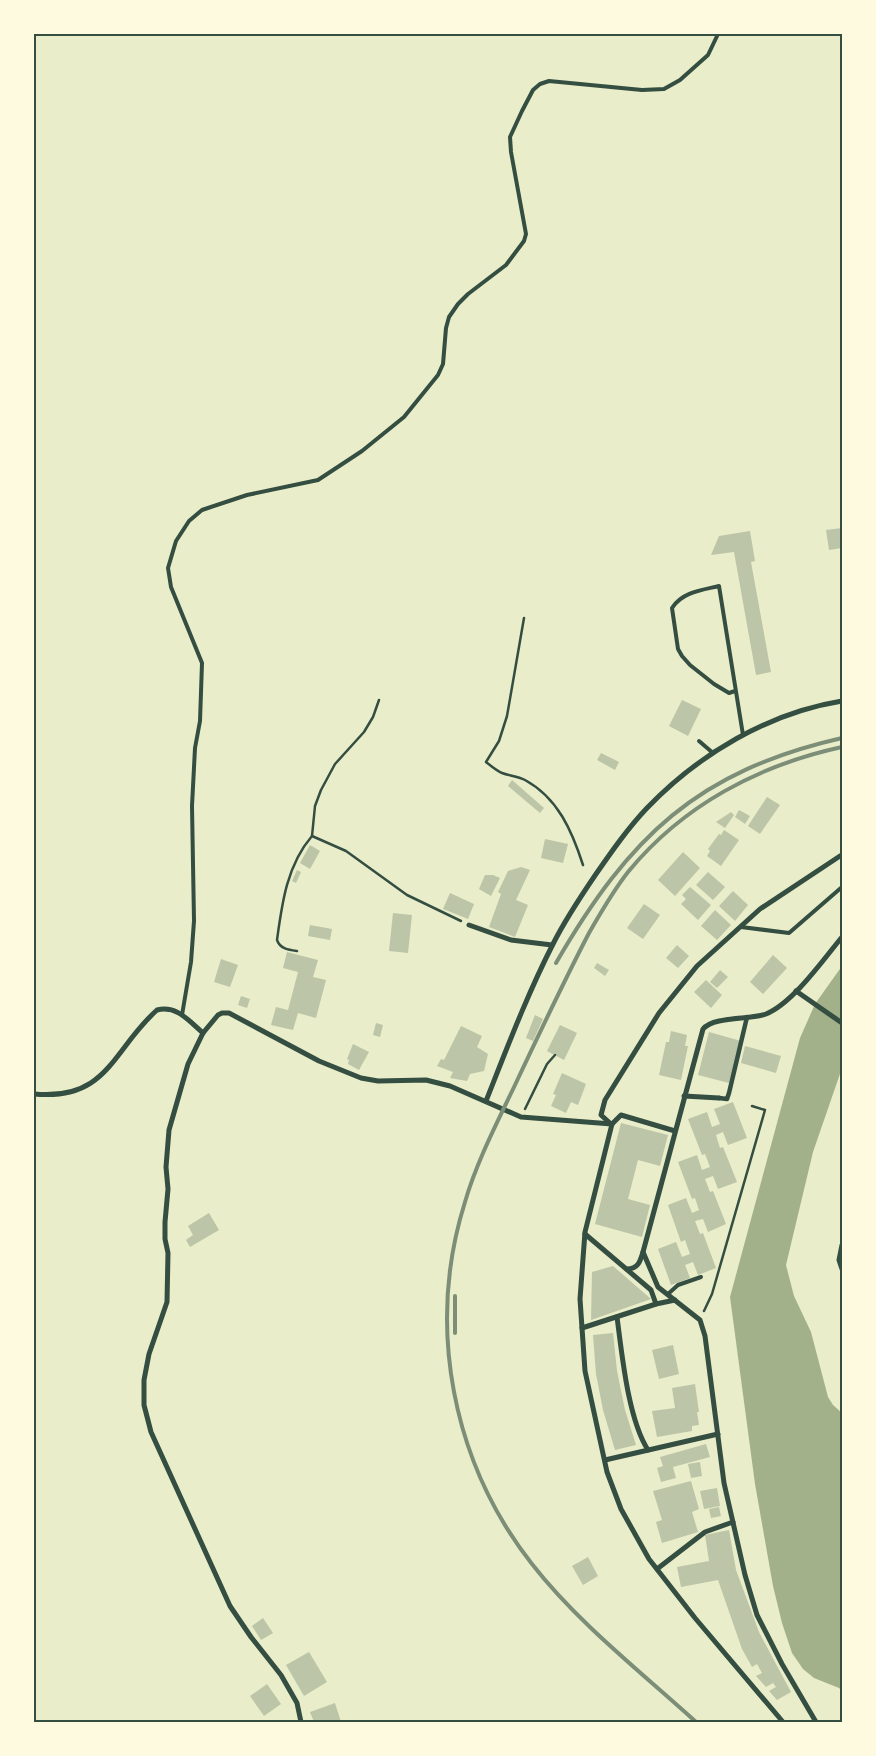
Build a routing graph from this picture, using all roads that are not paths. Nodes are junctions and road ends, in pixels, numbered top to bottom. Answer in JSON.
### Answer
{"nodes":[{"id":1,"x":718,"y":34,"type":"edge"},
{"id":2,"x":736,"y":691,"type":"junction"},
{"id":3,"x":842,"y":701,"type":"edge"},
{"id":4,"x":743,"y":735,"type":"junction"},
{"id":5,"x":699,"y":741,"type":"dead end"},
{"id":6,"x":714,"y":753,"type":"junction"},
{"id":7,"x":840,"y":856,"type":"dead end"},
{"id":8,"x":842,"y":887,"type":"edge"},
{"id":9,"x":470,"y":925,"type":"road end"},
{"id":10,"x":741,"y":927,"type":"junction"},
{"id":11,"x":842,"y":937,"type":"edge"},
{"id":12,"x":552,"y":945,"type":"junction"},
{"id":13,"x":796,"y":991,"type":"junction"},
{"id":14,"x":182,"y":1014,"type":"junction"},
{"id":15,"x":747,"y":1017,"type":"junction"},
{"id":16,"x":842,"y":1022,"type":"edge"},
{"id":17,"x":203,"y":1033,"type":"junction"},
{"id":18,"x":34,"y":1094,"type":"edge"},
{"id":19,"x":684,"y":1096,"type":"junction"},
{"id":20,"x":719,"y":1098,"type":"joint"},
{"id":21,"x":486,"y":1101,"type":"junction"},
{"id":22,"x":612,"y":1124,"type":"junction"},
{"id":23,"x":675,"y":1131,"type":"junction"},
{"id":24,"x":585,"y":1234,"type":"junction"},
{"id":25,"x":842,"y":1244,"type":"edge"},
{"id":26,"x":643,"y":1252,"type":"junction"},
{"id":27,"x":626,"y":1269,"type":"junction"},
{"id":28,"x":842,"y":1269,"type":"edge"},
{"id":29,"x":702,"y":1277,"type":"dead end"},
{"id":30,"x":668,"y":1294,"type":"junction"},
{"id":31,"x":675,"y":1300,"type":"junction"},
{"id":32,"x":656,"y":1304,"type":"junction"},
{"id":33,"x":617,"y":1317,"type":"junction"},
{"id":34,"x":582,"y":1328,"type":"junction"},
{"id":35,"x":718,"y":1434,"type":"junction"},
{"id":36,"x":648,"y":1450,"type":"junction"},
{"id":37,"x":605,"y":1460,"type":"junction"},
{"id":38,"x":733,"y":1522,"type":"junction"},
{"id":39,"x":657,"y":1569,"type":"junction"},
{"id":40,"x":301,"y":1722,"type":"edge"},
{"id":41,"x":783,"y":1722,"type":"edge"},
{"id":42,"x":816,"y":1722,"type":"edge"}],
"edges":[{"from":1,"to":14,"type":"lane"},
{"from":2,"to":2,"type":"lane"},
{"from":2,"to":4,"type":"lane"},
{"from":3,"to":4,"type":"street"},
{"from":4,"to":6,"type":"street"},
{"from":5,"to":6,"type":"lane"},
{"from":6,"to":12,"type":"street"},
{"from":7,"to":10,"type":"street"},
{"from":8,"to":10,"type":"lane"},
{"from":9,"to":12,"type":"street"},
{"from":10,"to":22,"type":"street"},
{"from":11,"to":13,"type":"street"},
{"from":12,"to":21,"type":"street"},
{"from":13,"to":15,"type":"street"},
{"from":13,"to":16,"type":"street"},
{"from":14,"to":17,"type":"street"},
{"from":14,"to":18,"type":"street"},
{"from":15,"to":19,"type":"street"},
{"from":15,"to":20,"type":"street"},
{"from":17,"to":21,"type":"street"},
{"from":17,"to":40,"type":"street"},
{"from":19,"to":20,"type":"street"},
{"from":19,"to":23,"type":"street"},
{"from":21,"to":22,"type":"street"},
{"from":22,"to":23,"type":"street"},
{"from":22,"to":24,"type":"street"},
{"from":23,"to":26,"type":"street"},
{"from":24,"to":27,"type":"street"},
{"from":24,"to":34,"type":"street"},
{"from":25,"to":28,"type":"street"},
{"from":26,"to":27,"type":"street"},
{"from":26,"to":30,"type":"street"},
{"from":27,"to":32,"type":"street"},
{"from":29,"to":30,"type":"lane"},
{"from":30,"to":31,"type":"street"},
{"from":31,"to":32,"type":"street"},
{"from":31,"to":35,"type":"street"},
{"from":32,"to":33,"type":"street"},
{"from":33,"to":34,"type":"street"},
{"from":33,"to":36,"type":"street"},
{"from":34,"to":37,"type":"street"},
{"from":35,"to":36,"type":"street"},
{"from":35,"to":38,"type":"street"},
{"from":36,"to":37,"type":"street"},
{"from":37,"to":39,"type":"street"},
{"from":38,"to":39,"type":"street"},
{"from":38,"to":42,"type":"street"},
{"from":39,"to":41,"type":"street"}]}
